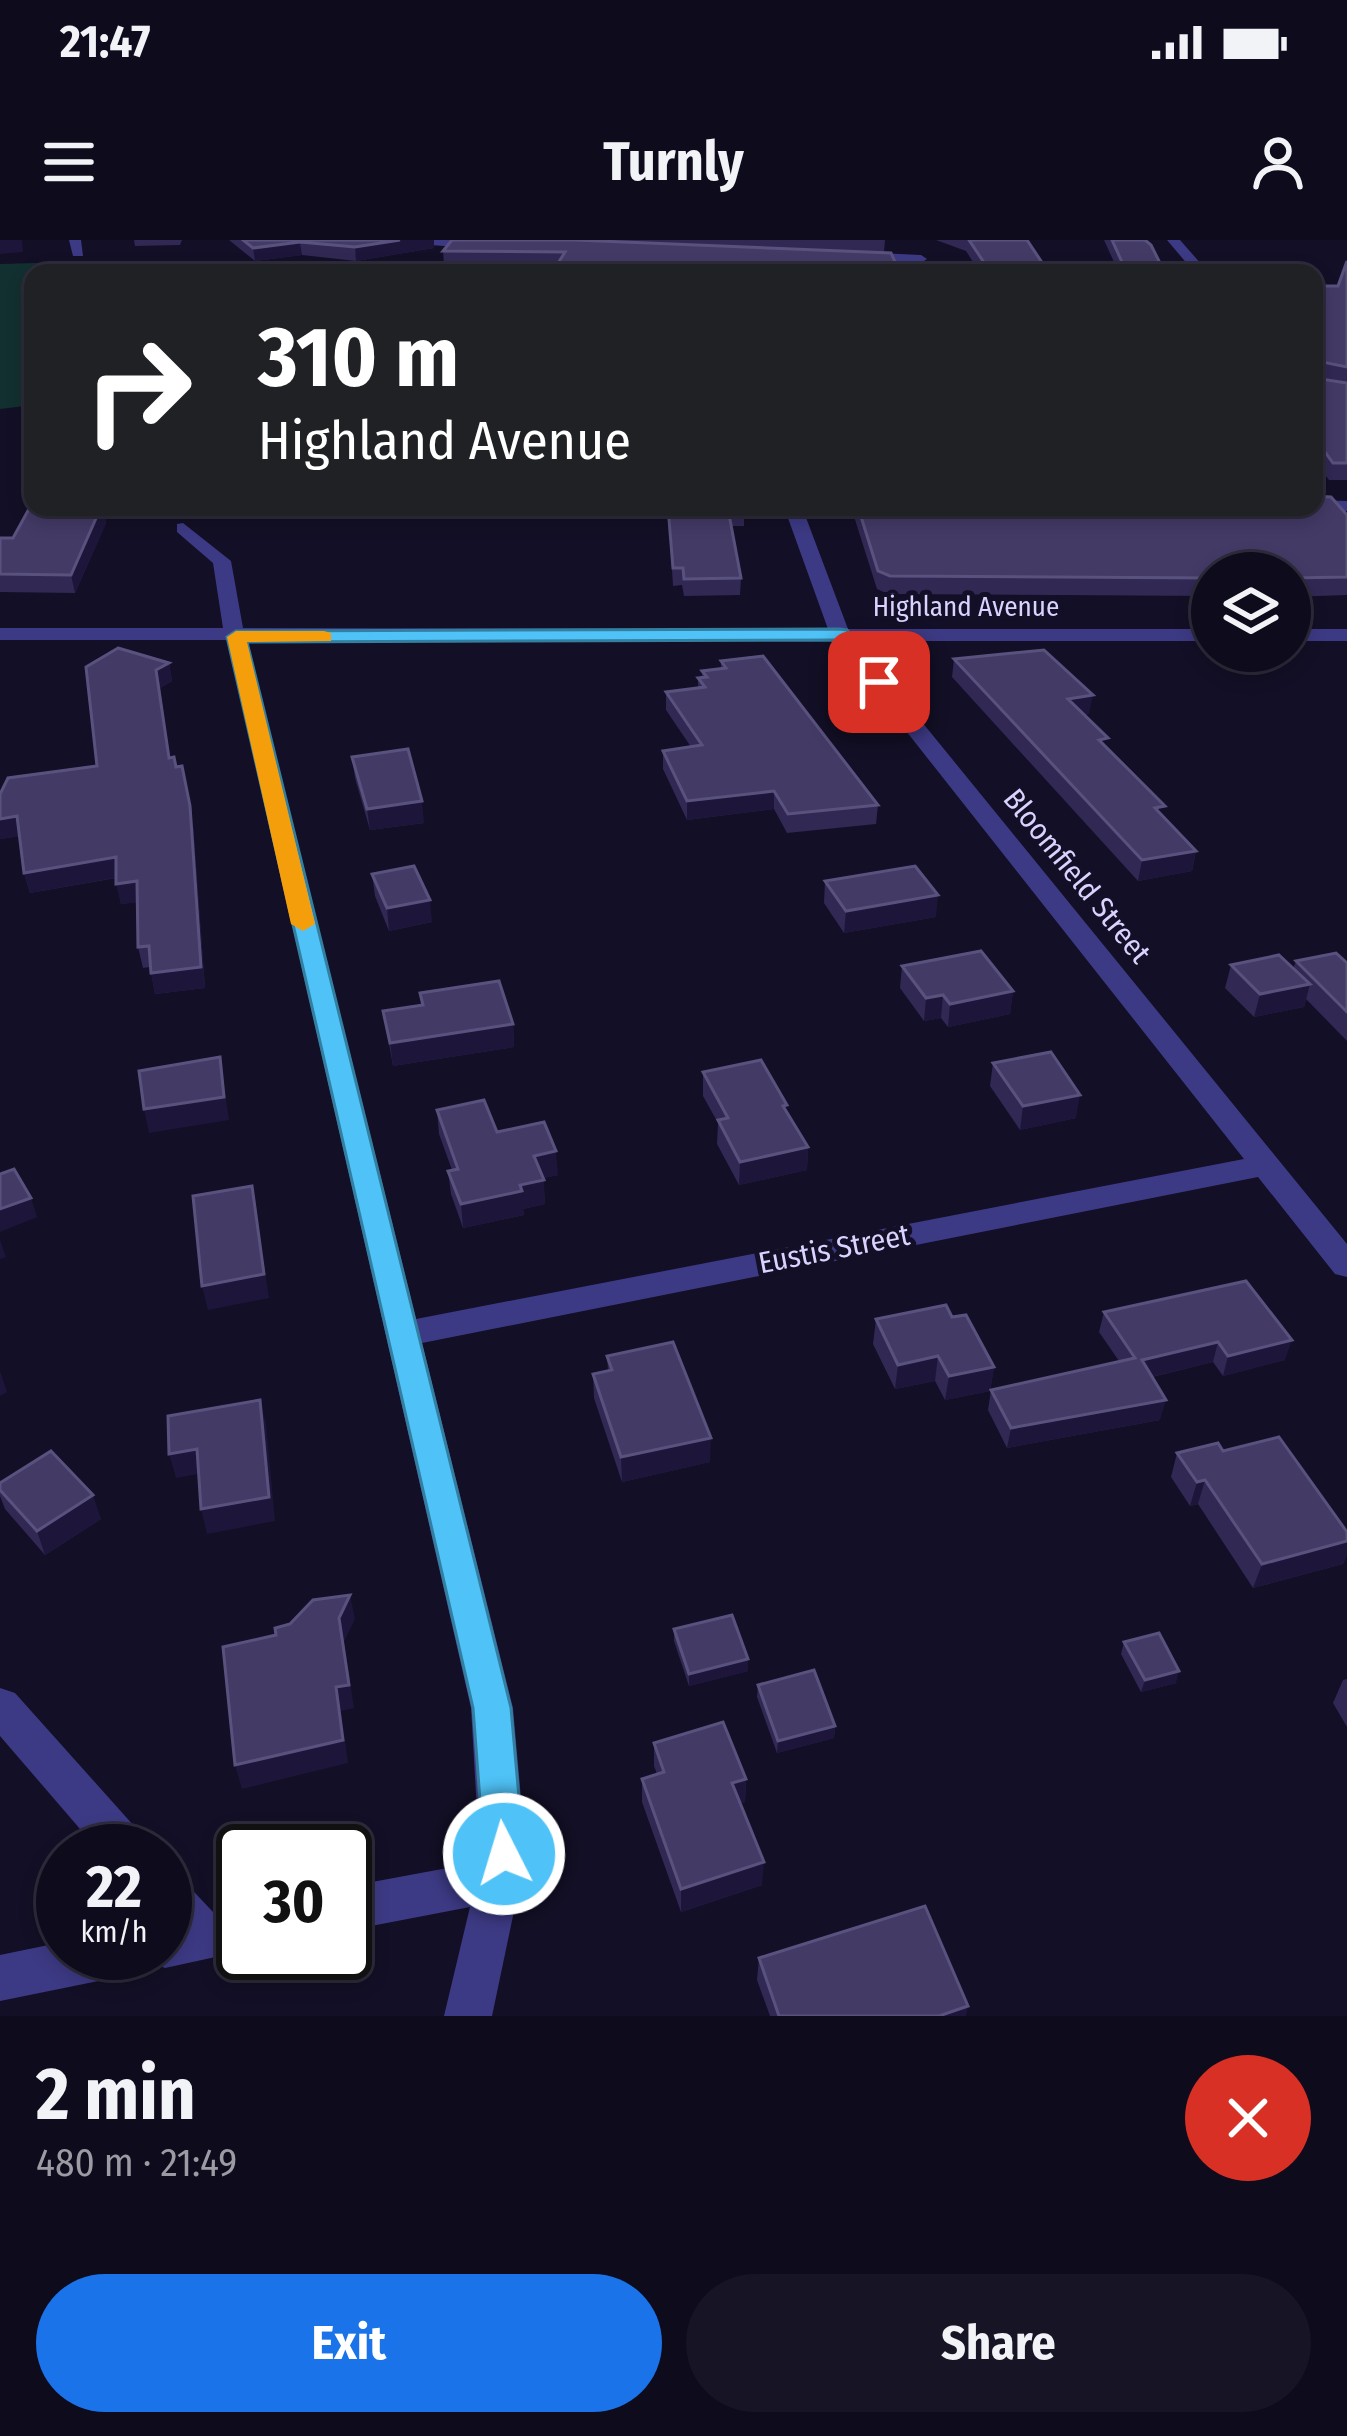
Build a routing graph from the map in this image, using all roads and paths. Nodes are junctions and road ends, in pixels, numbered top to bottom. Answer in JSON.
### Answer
{"nodes":[{"id":1,"x":359,"y":240,"type":"edge"},
{"id":2,"x":880,"y":240,"type":"edge"},
{"id":3,"x":1173,"y":240,"type":"edge"},
{"id":4,"x":502,"y":245,"type":"edge"},
{"id":5,"x":849,"y":256,"type":"edge"},
{"id":6,"x":921,"y":259,"type":"junction"},
{"id":7,"x":927,"y":264,"type":"edge"},
{"id":8,"x":1194,"y":264,"type":"edge"},
{"id":9,"x":797,"y":516,"type":"edge"},
{"id":10,"x":183,"y":528,"type":"dead end"},
{"id":11,"x":0,"y":634,"type":"edge"},
{"id":12,"x":840,"y":634,"type":"junction"},
{"id":13,"x":1191,"y":635,"type":"edge"},
{"id":14,"x":1311,"y":635,"type":"edge"},
{"id":15,"x":1347,"y":635,"type":"edge"},
{"id":16,"x":236,"y":637,"type":"junction"},
{"id":17,"x":1266,"y":1165,"type":"junction"},
{"id":18,"x":1347,"y":1266,"type":"edge"},
{"id":19,"x":402,"y":1334,"type":"junction"},
{"id":20,"x":0,"y":1706,"type":"edge"},
{"id":21,"x":103,"y":1824,"type":"edge"},
{"id":22,"x":498,"y":1880,"type":"junction"},
{"id":23,"x":372,"y":1904,"type":"edge"},
{"id":24,"x":36,"y":1971,"type":"edge"},
{"id":25,"x":0,"y":1978,"type":"edge"},
{"id":26,"x":467,"y":2016,"type":"edge"}],
"edges":[{"from":1,"to":4,"type":"street"},
{"from":2,"to":6,"type":"street"},
{"from":3,"to":8,"type":"street"},
{"from":5,"to":6,"type":"street"},
{"from":6,"to":7,"type":"street"},
{"from":9,"to":12,"type":"street","name":"Bloomfield Street"},
{"from":10,"to":16,"type":"street"},
{"from":11,"to":16,"type":"street","name":"Highland Avenue"},
{"from":12,"to":13,"type":"street","name":"Highland Avenue"},
{"from":12,"to":16,"type":"street","name":"Highland Avenue"},
{"from":12,"to":17,"type":"street","name":"Bloomfield Street"},
{"from":14,"to":15,"type":"street"},
{"from":16,"to":19,"type":"street"},
{"from":17,"to":18,"type":"street","name":"Bloomfield Street"},
{"from":17,"to":19,"type":"street","name":"Eustis Street"},
{"from":19,"to":22,"type":"street"},
{"from":20,"to":21,"type":"street"},
{"from":22,"to":23,"type":"street"},
{"from":22,"to":26,"type":"street"},
{"from":24,"to":25,"type":"street"}]}
